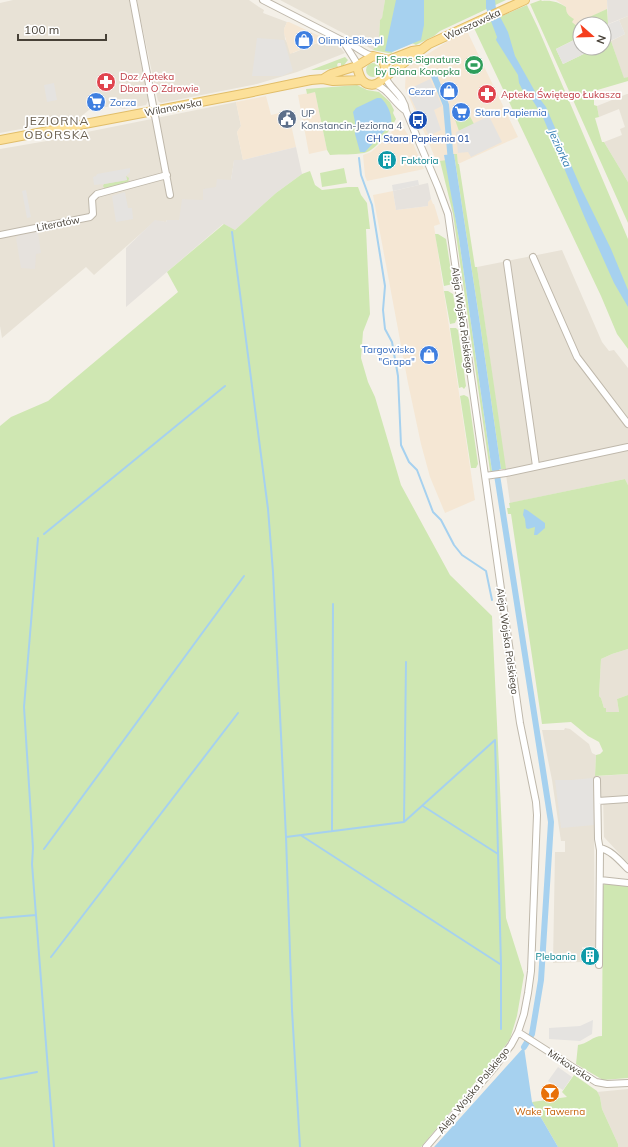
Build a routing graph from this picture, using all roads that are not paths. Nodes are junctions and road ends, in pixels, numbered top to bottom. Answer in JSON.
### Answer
{"nodes":[{"id":1,"x":133,"y":0,"type":"edge"},
{"id":2,"x":263,"y":0,"type":"edge"},
{"id":3,"x":523,"y":1,"type":"edge"},
{"id":4,"x":343,"y":41,"type":"junction"},
{"id":5,"x":419,"y":50,"type":"junction"},
{"id":6,"x":373,"y":56,"type":"junction"},
{"id":7,"x":381,"y":58,"type":"junction"},
{"id":8,"x":358,"y":66,"type":"junction"},
{"id":9,"x":388,"y":75,"type":"junction"},
{"id":10,"x":323,"y":79,"type":"junction"},
{"id":11,"x":362,"y":80,"type":"junction"},
{"id":12,"x":374,"y":84,"type":"junction"},
{"id":13,"x":154,"y":111,"type":"junction"},
{"id":14,"x":406,"y":111,"type":"junction"},
{"id":15,"x":0,"y":140,"type":"edge"},
{"id":16,"x":167,"y":175,"type":"junction"},
{"id":17,"x":170,"y":195,"type":"dead end"},
{"id":18,"x":0,"y":235,"type":"edge"},
{"id":19,"x":533,"y":257,"type":"dead end"},
{"id":20,"x":507,"y":263,"type":"dead end"},
{"id":21,"x":628,"y":424,"type":"edge"},
{"id":22,"x":628,"y":447,"type":"edge"},
{"id":23,"x":536,"y":466,"type":"junction"},
{"id":24,"x":488,"y":475,"type":"junction"},
{"id":25,"x":597,"y":780,"type":"dead end"},
{"id":26,"x":628,"y":799,"type":"edge"},
{"id":27,"x":598,"y":801,"type":"junction"},
{"id":28,"x":600,"y":848,"type":"junction"},
{"id":29,"x":628,"y":869,"type":"edge"},
{"id":30,"x":600,"y":880,"type":"junction"},
{"id":31,"x":628,"y":882,"type":"edge"},
{"id":32,"x":599,"y":965,"type":"dead end"},
{"id":33,"x":518,"y":1032,"type":"junction"},
{"id":34,"x":628,"y":1083,"type":"edge"},
{"id":35,"x":426,"y":1147,"type":"edge"}],
"edges":[{"from":1,"to":13,"type":"street"},
{"from":2,"to":4,"type":"street"},
{"from":3,"to":5,"type":"main road","name":"Warszawska"},
{"from":4,"to":6,"type":"street"},
{"from":4,"to":8,"type":"street"},
{"from":5,"to":7,"type":"main road","name":"Warszawska"},
{"from":5,"to":9,"type":"main road","name":"Warszawska"},
{"from":6,"to":7,"type":"main road"},
{"from":6,"to":8,"type":"main road"},
{"from":7,"to":9,"type":"main road"},
{"from":8,"to":10,"type":"main road","name":"Wilanowska"},
{"from":8,"to":11,"type":"main road"},
{"from":9,"to":12,"type":"main road"},
{"from":9,"to":14,"type":"street","name":"Aleja Wojska Polskiego"},
{"from":10,"to":11,"type":"main road","name":"Wilanowska"},
{"from":10,"to":13,"type":"main road","name":"Wilanowska"},
{"from":11,"to":12,"type":"main road"},
{"from":12,"to":14,"type":"street","name":"Aleja Wojska Polskiego"},
{"from":13,"to":15,"type":"main road","name":"Wilanowska"},
{"from":13,"to":16,"type":"street"},
{"from":14,"to":24,"type":"street","name":"Aleja Wojska Polskiego"},
{"from":16,"to":17,"type":"street"},
{"from":16,"to":18,"type":"street","name":"Literatów"},
{"from":19,"to":21,"type":"street"},
{"from":20,"to":23,"type":"street"},
{"from":22,"to":23,"type":"street"},
{"from":23,"to":24,"type":"street"},
{"from":24,"to":33,"type":"street","name":"Aleja Wojska Polskiego"},
{"from":25,"to":27,"type":"street"},
{"from":26,"to":27,"type":"street"},
{"from":27,"to":28,"type":"street"},
{"from":28,"to":29,"type":"street"},
{"from":28,"to":30,"type":"street"},
{"from":30,"to":31,"type":"street"},
{"from":30,"to":32,"type":"street"},
{"from":33,"to":34,"type":"street","name":"Mirkowska"},
{"from":33,"to":35,"type":"street","name":"Aleja Wojska Polskiego"}]}
